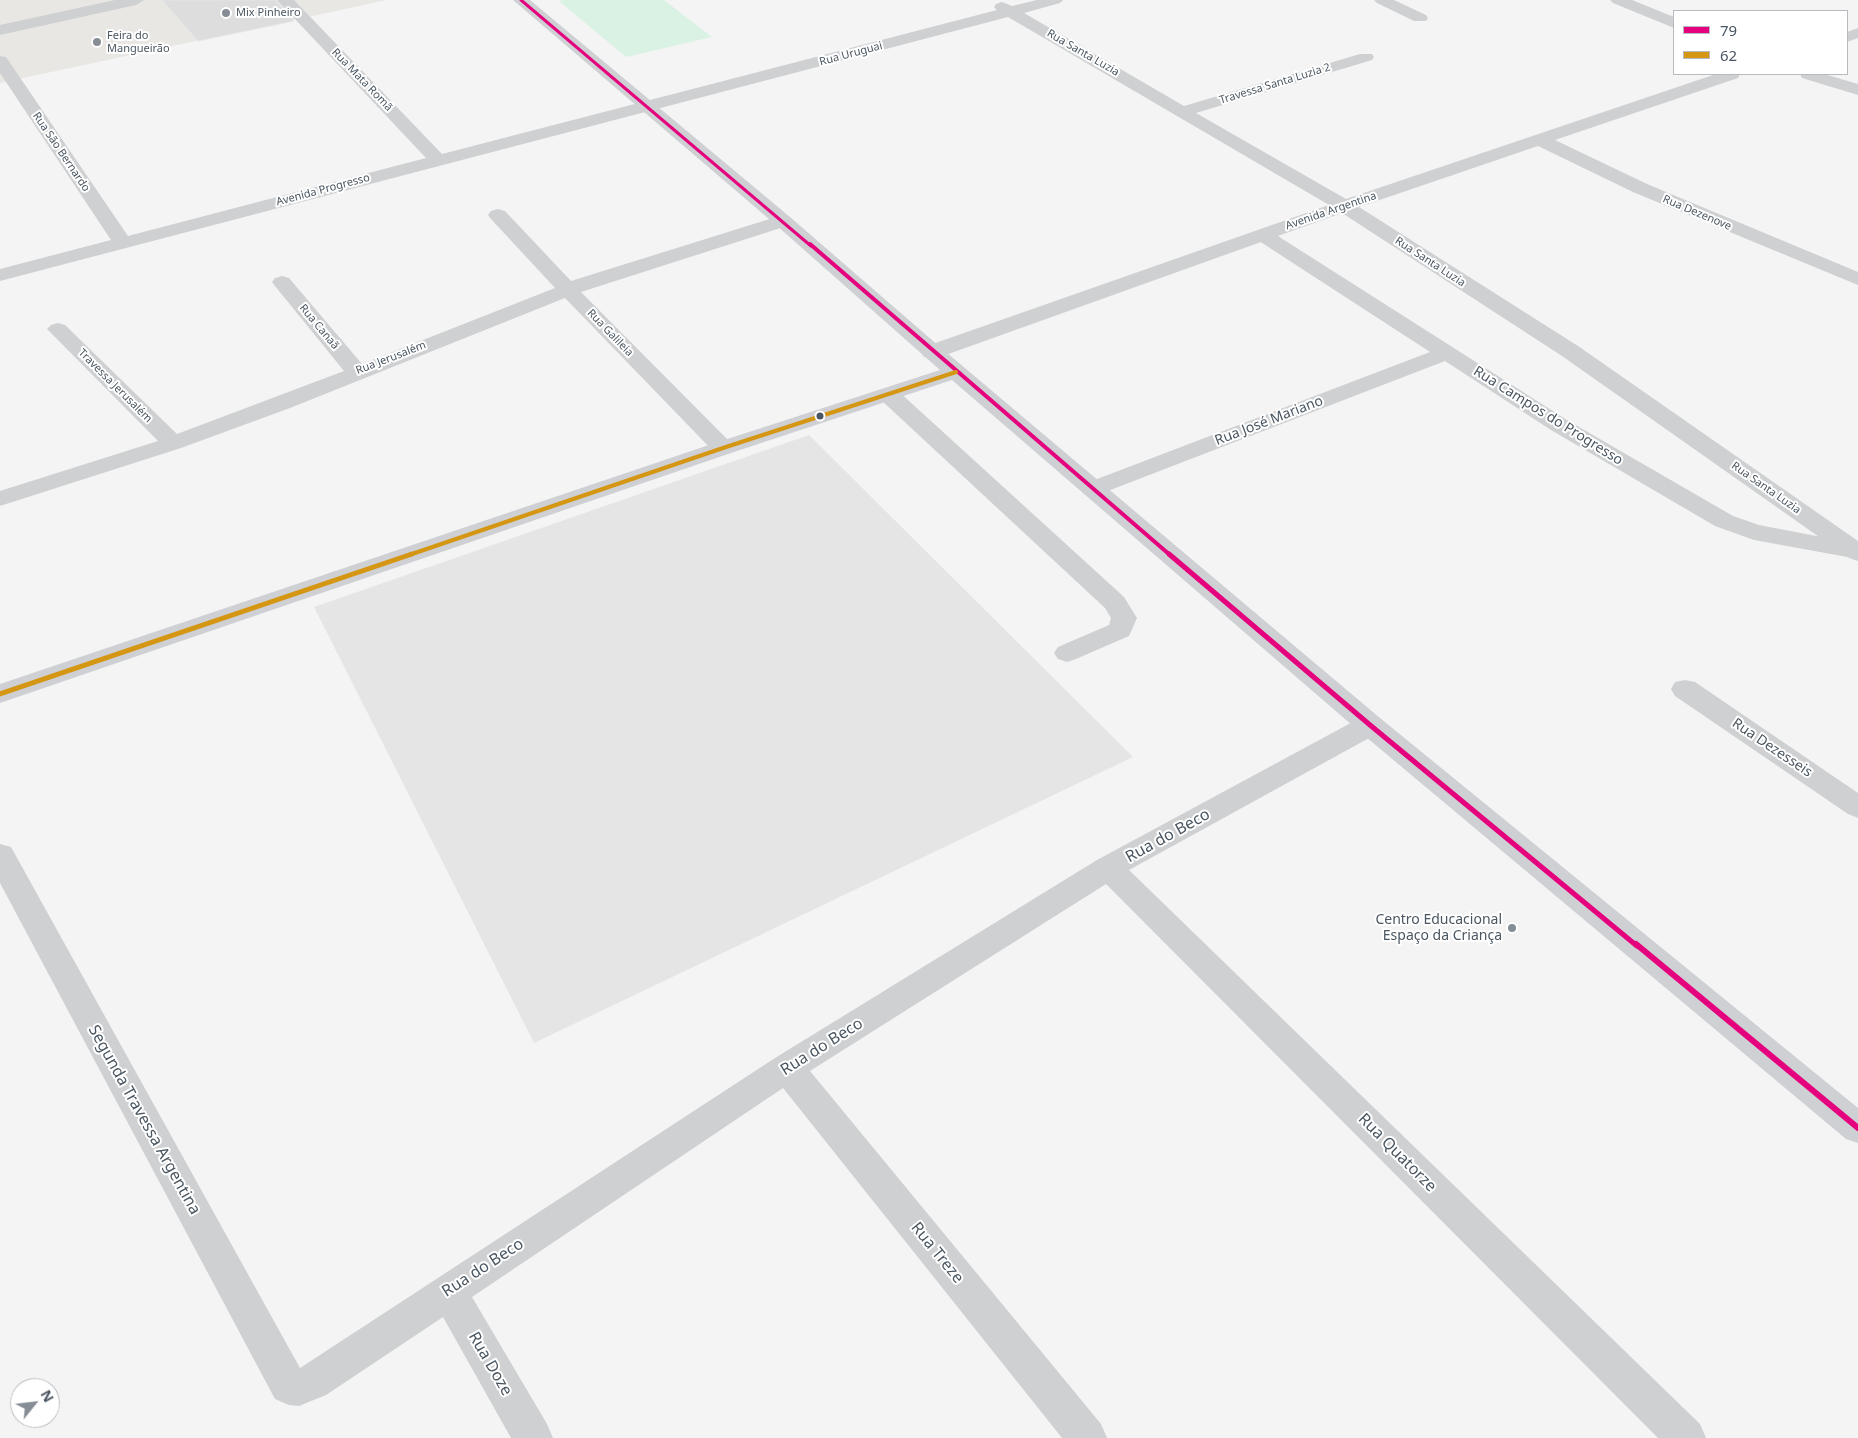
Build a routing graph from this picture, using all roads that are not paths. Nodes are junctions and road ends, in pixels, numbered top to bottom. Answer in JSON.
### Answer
{"nodes":[{"id":1,"x":136,"y":0,"type":"edge"},
{"id":2,"x":285,"y":0,"type":"edge"},
{"id":3,"x":521,"y":0,"type":"edge"},
{"id":4,"x":990,"y":0,"type":"edge"},
{"id":5,"x":1055,"y":0,"type":"edge"},
{"id":6,"x":1382,"y":0,"type":"edge"},
{"id":7,"x":1618,"y":0,"type":"edge"},
{"id":8,"x":1011,"y":12,"type":"junction"},
{"id":9,"x":1420,"y":18,"type":"dead end"},
{"id":10,"x":1673,"y":23,"type":"edge"},
{"id":11,"x":0,"y":30,"type":"edge"},
{"id":12,"x":1366,"y":57,"type":"dead end"},
{"id":13,"x":0,"y":61,"type":"edge"},
{"id":14,"x":1729,"y":75,"type":"edge"},
{"id":15,"x":1811,"y":75,"type":"edge"},
{"id":16,"x":1858,"y":90,"type":"edge"},
{"id":17,"x":646,"y":107,"type":"junction"},
{"id":18,"x":1184,"y":111,"type":"junction"},
{"id":19,"x":1540,"y":140,"type":"junction"},
{"id":20,"x":438,"y":160,"type":"junction"},
{"id":21,"x":1344,"y":206,"type":"junction"},
{"id":22,"x":498,"y":215,"type":"dead end"},
{"id":23,"x":783,"y":221,"type":"junction"},
{"id":24,"x":1263,"y":235,"type":"junction"},
{"id":25,"x":122,"y":242,"type":"junction"},
{"id":26,"x":0,"y":275,"type":"edge"},
{"id":27,"x":1858,"y":279,"type":"edge"},
{"id":28,"x":282,"y":282,"type":"dead end"},
{"id":29,"x":568,"y":290,"type":"junction"},
{"id":30,"x":58,"y":329,"type":"dead end"},
{"id":31,"x":932,"y":352,"type":"junction"},
{"id":32,"x":1447,"y":353,"type":"junction"},
{"id":33,"x":357,"y":372,"type":"junction"},
{"id":34,"x":956,"y":372,"type":"junction"},
{"id":35,"x":889,"y":394,"type":"junction"},
{"id":36,"x":172,"y":443,"type":"junction"},
{"id":37,"x":723,"y":448,"type":"junction"},
{"id":38,"x":1092,"y":488,"type":"junction"},
{"id":39,"x":0,"y":499,"type":"edge"},
{"id":40,"x":1856,"y":552,"type":"edge"},
{"id":41,"x":1066,"y":653,"type":"dead end"},
{"id":42,"x":1685,"y":689,"type":"dead end"},
{"id":43,"x":0,"y":694,"type":"edge"},
{"id":44,"x":1370,"y":725,"type":"junction"},
{"id":45,"x":1858,"y":807,"type":"edge"},
{"id":46,"x":0,"y":855,"type":"edge"},
{"id":47,"x":1108,"y":868,"type":"junction"},
{"id":48,"x":787,"y":1068,"type":"junction"},
{"id":49,"x":1858,"y":1128,"type":"edge"},
{"id":50,"x":448,"y":1290,"type":"junction"},
{"id":51,"x":289,"y":1386,"type":"joint"},
{"id":52,"x":533,"y":1438,"type":"edge"},
{"id":53,"x":1087,"y":1438,"type":"edge"},
{"id":54,"x":1686,"y":1438,"type":"edge"}],
"edges":[{"from":1,"to":11,"type":"street"},
{"from":2,"to":20,"type":"street","name":"Rua Mata Romã"},
{"from":3,"to":17,"type":"street"},
{"from":4,"to":8,"type":"street","name":"Rua Santa Luzia"},
{"from":5,"to":8,"type":"street","name":"Rua Uruguai"},
{"from":6,"to":9,"type":"street"},
{"from":7,"to":10,"type":"street"},
{"from":8,"to":17,"type":"street","name":"Rua Uruguai"},
{"from":8,"to":18,"type":"street","name":"Rua Santa Luzia"},
{"from":12,"to":18,"type":"street","name":"Travessa Santa Luzia 2"},
{"from":13,"to":25,"type":"street","name":"Rua São Bernardo"},
{"from":14,"to":19,"type":"street","name":"Avenida Argentina"},
{"from":15,"to":16,"type":"street"},
{"from":17,"to":20,"type":"street","name":"Avenida Progresso"},
{"from":17,"to":23,"type":"street"},
{"from":18,"to":21,"type":"street","name":"Rua Santa Luzia"},
{"from":19,"to":21,"type":"street","name":"Avenida Argentina"},
{"from":19,"to":27,"type":"street","name":"Rua Dezenove"},
{"from":20,"to":25,"type":"street","name":"Avenida Progresso"},
{"from":21,"to":24,"type":"street","name":"Avenida Argentina"},
{"from":21,"to":40,"type":"street","name":"Rua Santa Luzia"},
{"from":22,"to":29,"type":"street","name":"Rua Galileia"},
{"from":23,"to":29,"type":"street","name":"Rua Jerusalém"},
{"from":23,"to":31,"type":"street"},
{"from":24,"to":31,"type":"street","name":"Avenida Argentina"},
{"from":24,"to":32,"type":"street","name":"Rua Campos do Progresso"},
{"from":25,"to":26,"type":"street","name":"Avenida Progresso"},
{"from":28,"to":33,"type":"street","name":"Rua Canaã"},
{"from":29,"to":33,"type":"street","name":"Rua Jerusalém"},
{"from":29,"to":37,"type":"street","name":"Rua Galileia"},
{"from":30,"to":36,"type":"street","name":"Travessa Jerusalém"},
{"from":31,"to":34,"type":"street"},
{"from":32,"to":38,"type":"street","name":"Rua José Mariano"},
{"from":32,"to":40,"type":"street","name":"Rua Campos do Progresso"},
{"from":33,"to":36,"type":"street","name":"Rua Jerusalém"},
{"from":34,"to":35,"type":"street"},
{"from":34,"to":38,"type":"street"},
{"from":35,"to":37,"type":"street"},
{"from":35,"to":41,"type":"street"},
{"from":36,"to":39,"type":"street","name":"Rua Jerusalém"},
{"from":37,"to":43,"type":"street"},
{"from":38,"to":44,"type":"street"},
{"from":42,"to":45,"type":"street","name":"Rua Dezesseis"},
{"from":44,"to":47,"type":"street","name":"Rua do Beco"},
{"from":44,"to":49,"type":"street"},
{"from":46,"to":51,"type":"street","name":"Segunda Travessa Argentina"},
{"from":47,"to":48,"type":"street","name":"Rua do Beco"},
{"from":47,"to":54,"type":"street","name":"Rua Quatorze"},
{"from":48,"to":50,"type":"street","name":"Rua do Beco"},
{"from":48,"to":53,"type":"street","name":"Rua Treze"},
{"from":50,"to":51,"type":"street","name":"Rua do Beco"},
{"from":50,"to":52,"type":"street","name":"Rua Doze"}]}
